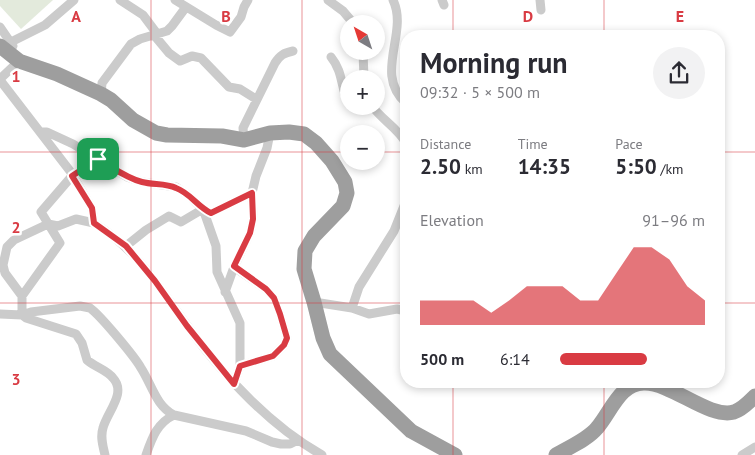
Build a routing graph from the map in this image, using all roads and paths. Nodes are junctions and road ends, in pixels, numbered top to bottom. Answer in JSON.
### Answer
{"nodes":[{"id":1,"x":74,"y":0,"type":"edge"},
{"id":2,"x":120,"y":0,"type":"edge"},
{"id":3,"x":175,"y":0,"type":"edge"},
{"id":4,"x":248,"y":0,"type":"edge"},
{"id":5,"x":328,"y":0,"type":"edge"},
{"id":6,"x":396,"y":1,"type":"edge"},
{"id":7,"x":186,"y":7,"type":"junction"},
{"id":8,"x":346,"y":15,"type":"edge"},
{"id":9,"x":0,"y":26,"type":"edge"},
{"id":10,"x":154,"y":35,"type":"junction"},
{"id":11,"x":5,"y":44,"type":"edge"},
{"id":12,"x":293,"y":51,"type":"dead end"},
{"id":13,"x":331,"y":57,"type":"dead end"},
{"id":14,"x":19,"y":61,"type":"junction"},
{"id":15,"x":340,"y":72,"type":"edge"},
{"id":16,"x":0,"y":80,"type":"edge"},
{"id":17,"x":101,"y":94,"type":"junction"},
{"id":18,"x":400,"y":96,"type":"edge"},
{"id":19,"x":256,"y":99,"type":"junction"},
{"id":20,"x":379,"y":115,"type":"edge"},
{"id":21,"x":41,"y":132,"type":"junction"},
{"id":22,"x":270,"y":133,"type":"junction"},
{"id":23,"x":400,"y":135,"type":"edge"},
{"id":24,"x":244,"y":140,"type":"junction"},
{"id":25,"x":98,"y":159,"type":"junction"},
{"id":26,"x":72,"y":176,"type":"junction"},
{"id":27,"x":252,"y":193,"type":"junction"},
{"id":28,"x":203,"y":209,"type":"junction"},
{"id":29,"x":400,"y":216,"type":"edge"},
{"id":30,"x":94,"y":223,"type":"junction"},
{"id":31,"x":48,"y":224,"type":"junction"},
{"id":32,"x":126,"y":246,"type":"junction"},
{"id":33,"x":234,"y":266,"type":"junction"},
{"id":34,"x":225,"y":292,"type":"junction"},
{"id":35,"x":22,"y":296,"type":"junction"},
{"id":36,"x":314,"y":302,"type":"junction"},
{"id":37,"x":352,"y":308,"type":"junction"},
{"id":38,"x":400,"y":310,"type":"edge"},
{"id":39,"x":0,"y":314,"type":"edge"},
{"id":40,"x":22,"y":315,"type":"junction"},
{"id":41,"x":240,"y":366,"type":"junction"},
{"id":42,"x":234,"y":384,"type":"junction"},
{"id":43,"x":629,"y":388,"type":"edge"},
{"id":44,"x":664,"y":388,"type":"edge"},
{"id":45,"x":755,"y":396,"type":"edge"},
{"id":46,"x":174,"y":416,"type":"junction"},
{"id":47,"x":298,"y":440,"type":"junction"},
{"id":48,"x":755,"y":447,"type":"edge"},
{"id":49,"x":105,"y":455,"type":"edge"},
{"id":50,"x":146,"y":455,"type":"edge"},
{"id":51,"x":322,"y":455,"type":"edge"},
{"id":52,"x":455,"y":455,"type":"edge"},
{"id":53,"x":556,"y":455,"type":"edge"},
{"id":54,"x":742,"y":455,"type":"edge"}],
"edges":[{"from":1,"to":11,"type":"street"},
{"from":2,"to":10,"type":"street"},
{"from":3,"to":7,"type":"street"},
{"from":4,"to":7,"type":"street"},
{"from":5,"to":8,"type":"street"},
{"from":6,"to":18,"type":"street"},
{"from":7,"to":10,"type":"street"},
{"from":9,"to":11,"type":"street"},
{"from":10,"to":17,"type":"street"},
{"from":10,"to":19,"type":"street"},
{"from":11,"to":14,"type":"highway"},
{"from":12,"to":19,"type":"street"},
{"from":13,"to":15,"type":"street"},
{"from":14,"to":16,"type":"street"},
{"from":14,"to":17,"type":"highway"},
{"from":16,"to":21,"type":"street"},
{"from":17,"to":24,"type":"highway"},
{"from":19,"to":24,"type":"street"},
{"from":20,"to":23,"type":"street"},
{"from":21,"to":25,"type":"street"},
{"from":21,"to":26,"type":"street"},
{"from":22,"to":24,"type":"highway"},
{"from":22,"to":27,"type":"street"},
{"from":22,"to":36,"type":"highway"},
{"from":25,"to":26,"type":"street"},
{"from":25,"to":28,"type":"street"},
{"from":26,"to":30,"type":"street"},
{"from":26,"to":31,"type":"street"},
{"from":27,"to":28,"type":"street"},
{"from":27,"to":33,"type":"street"},
{"from":28,"to":32,"type":"street"},
{"from":28,"to":34,"type":"street"},
{"from":29,"to":37,"type":"street"},
{"from":30,"to":31,"type":"street"},
{"from":30,"to":32,"type":"street"},
{"from":31,"to":35,"type":"street"},
{"from":31,"to":35,"type":"street"},
{"from":32,"to":42,"type":"street"},
{"from":33,"to":34,"type":"street"},
{"from":33,"to":41,"type":"street"},
{"from":34,"to":41,"type":"street"},
{"from":35,"to":40,"type":"street"},
{"from":36,"to":37,"type":"street"},
{"from":36,"to":52,"type":"highway"},
{"from":37,"to":38,"type":"street"},
{"from":39,"to":40,"type":"street"},
{"from":40,"to":46,"type":"street"},
{"from":40,"to":49,"type":"street"},
{"from":41,"to":42,"type":"street"},
{"from":42,"to":47,"type":"street"},
{"from":43,"to":53,"type":"highway"},
{"from":44,"to":45,"type":"highway"},
{"from":46,"to":47,"type":"street"},
{"from":46,"to":50,"type":"street"},
{"from":47,"to":51,"type":"street"},
{"from":48,"to":54,"type":"street"}]}
